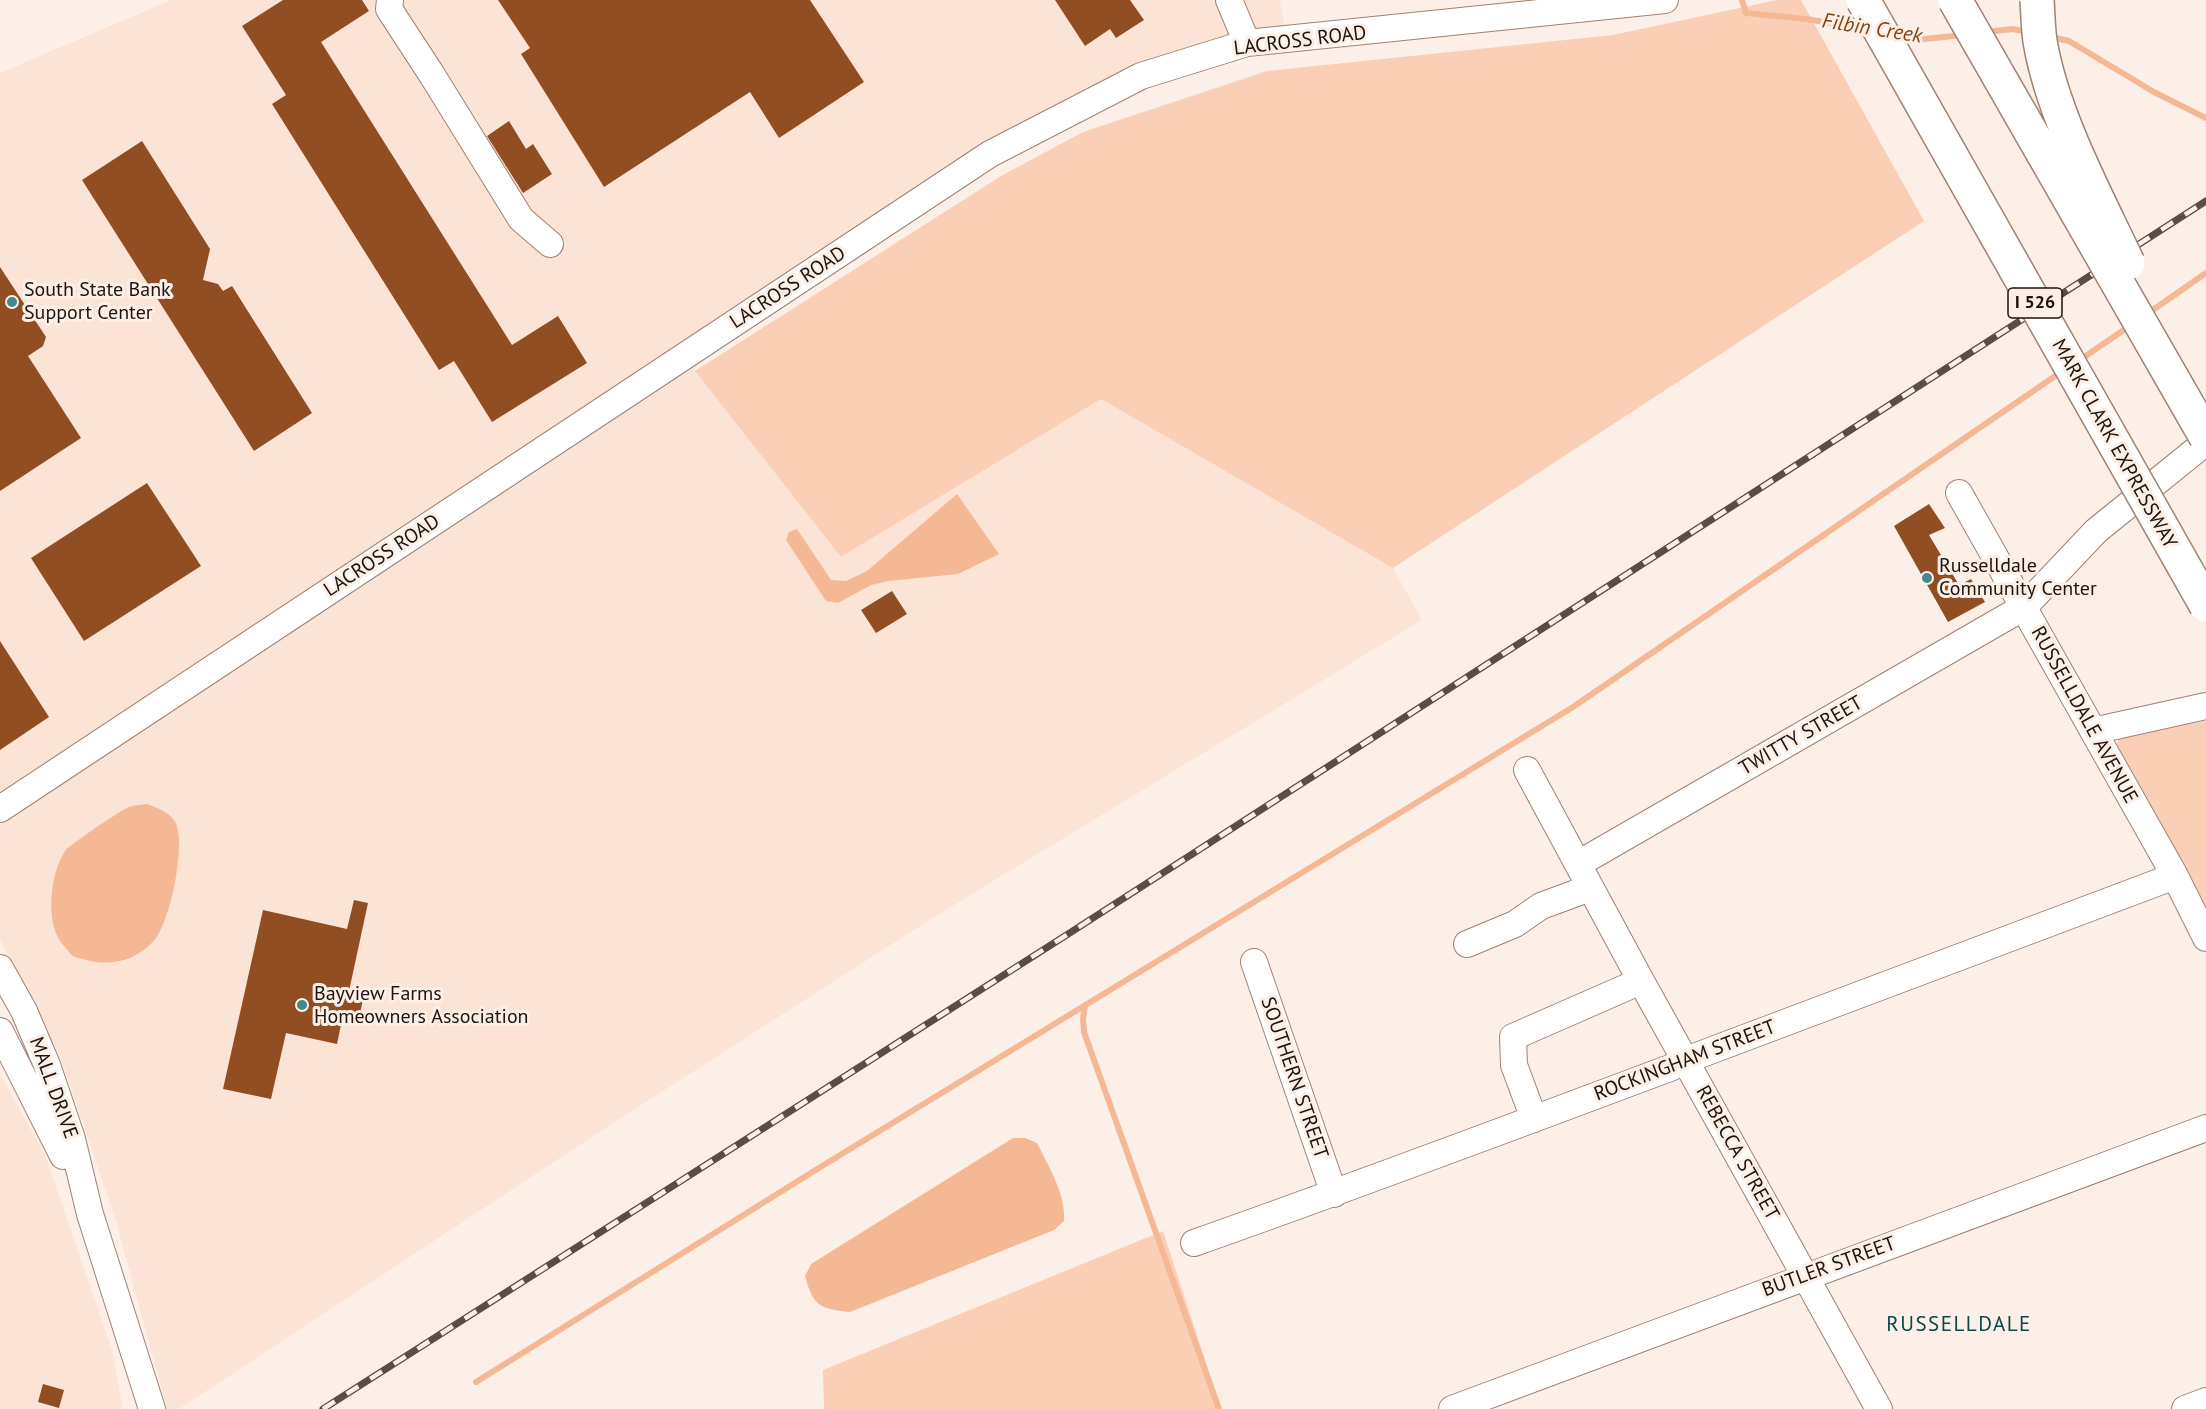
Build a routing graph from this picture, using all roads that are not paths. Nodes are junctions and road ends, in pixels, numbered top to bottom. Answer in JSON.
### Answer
{"nodes":[{"id":1,"x":390,"y":0,"type":"edge"},
{"id":2,"x":1229,"y":0,"type":"edge"},
{"id":3,"x":1665,"y":0,"type":"edge"},
{"id":4,"x":1863,"y":0,"type":"edge"},
{"id":5,"x":1955,"y":0,"type":"edge"},
{"id":6,"x":2037,"y":0,"type":"edge"},
{"id":7,"x":1247,"y":43,"type":"junction"},
{"id":8,"x":550,"y":244,"type":"dead end"},
{"id":9,"x":2206,"y":431,"type":"edge"},
{"id":10,"x":2206,"y":437,"type":"edge"},
{"id":11,"x":2206,"y":442,"type":"edge"},
{"id":12,"x":1959,"y":493,"type":"dead end"},
{"id":13,"x":2206,"y":606,"type":"edge"},
{"id":14,"x":2024,"y":607,"type":"junction"},
{"id":15,"x":2206,"y":706,"type":"edge"},
{"id":16,"x":2093,"y":730,"type":"junction"},
{"id":17,"x":1527,"y":770,"type":"dead end"},
{"id":18,"x":0,"y":809,"type":"edge"},
{"id":19,"x":1578,"y":864,"type":"junction"},
{"id":20,"x":2175,"y":876,"type":"junction"},
{"id":21,"x":1590,"y":888,"type":"junction"},
{"id":22,"x":2206,"y":938,"type":"edge"},
{"id":23,"x":1467,"y":944,"type":"dead end"},
{"id":24,"x":1254,"y":962,"type":"dead end"},
{"id":25,"x":0,"y":968,"type":"edge"},
{"id":26,"x":1641,"y":981,"type":"junction"},
{"id":27,"x":0,"y":1031,"type":"edge"},
{"id":28,"x":1686,"y":1060,"type":"junction"},
{"id":29,"x":1534,"y":1119,"type":"junction"},
{"id":30,"x":2206,"y":1128,"type":"edge"},
{"id":31,"x":1334,"y":1194,"type":"junction"},
{"id":32,"x":90,"y":1214,"type":"junction"},
{"id":33,"x":1194,"y":1243,"type":"dead end"},
{"id":34,"x":1804,"y":1276,"type":"junction"},
{"id":35,"x":2206,"y":1401,"type":"edge"},
{"id":36,"x":152,"y":1409,"type":"edge"},
{"id":37,"x":1452,"y":1409,"type":"edge"},
{"id":38,"x":1879,"y":1409,"type":"edge"},
{"id":39,"x":2185,"y":1409,"type":"edge"}],
"edges":[{"from":1,"to":8,"type":"street"},
{"from":2,"to":7,"type":"street"},
{"from":3,"to":7,"type":"street","name":"LACROSS ROAD"},
{"from":4,"to":13,"type":"highway","name":"MARK CLARK EXPRESSWAY","number":"I 526","bridge":true},
{"from":5,"to":10,"type":"highway","bridge":true},
{"from":6,"to":9,"type":"highway","bridge":true},
{"from":7,"to":18,"type":"street","name":"LACROSS ROAD"},
{"from":11,"to":14,"type":"street","name":"TWITTY STREET"},
{"from":12,"to":14,"type":"street","name":"RUSSELLDALE AVENUE"},
{"from":14,"to":16,"type":"street","name":"RUSSELLDALE AVENUE"},
{"from":14,"to":19,"type":"street","name":"TWITTY STREET"},
{"from":15,"to":16,"type":"street"},
{"from":16,"to":20,"type":"street","name":"RUSSELLDALE AVENUE"},
{"from":17,"to":19,"type":"street","name":"REBECCA STREET"},
{"from":19,"to":21,"type":"street","name":"REBECCA STREET"},
{"from":20,"to":22,"type":"street","name":"RUSSELLDALE AVENUE"},
{"from":20,"to":28,"type":"street","name":"ROCKINGHAM STREET"},
{"from":21,"to":23,"type":"street"},
{"from":21,"to":26,"type":"street","name":"REBECCA STREET"},
{"from":24,"to":31,"type":"street","name":"SOUTHERN STREET"},
{"from":25,"to":32,"type":"street","name":"MALL DRIVE"},
{"from":26,"to":28,"type":"street","name":"REBECCA STREET"},
{"from":26,"to":29,"type":"street"},
{"from":27,"to":32,"type":"street","name":"MALL DRIVE"},
{"from":28,"to":29,"type":"street","name":"ROCKINGHAM STREET"},
{"from":28,"to":34,"type":"street","name":"REBECCA STREET"},
{"from":29,"to":31,"type":"street","name":"ROCKINGHAM STREET"},
{"from":30,"to":34,"type":"street","name":"BUTLER STREET"},
{"from":31,"to":33,"type":"street","name":"ROCKINGHAM STREET"},
{"from":32,"to":36,"type":"street","name":"MALL DRIVE"},
{"from":34,"to":37,"type":"street","name":"BUTLER STREET"},
{"from":34,"to":38,"type":"street","name":"REBECCA STREET"},
{"from":35,"to":39,"type":"street"}]}
